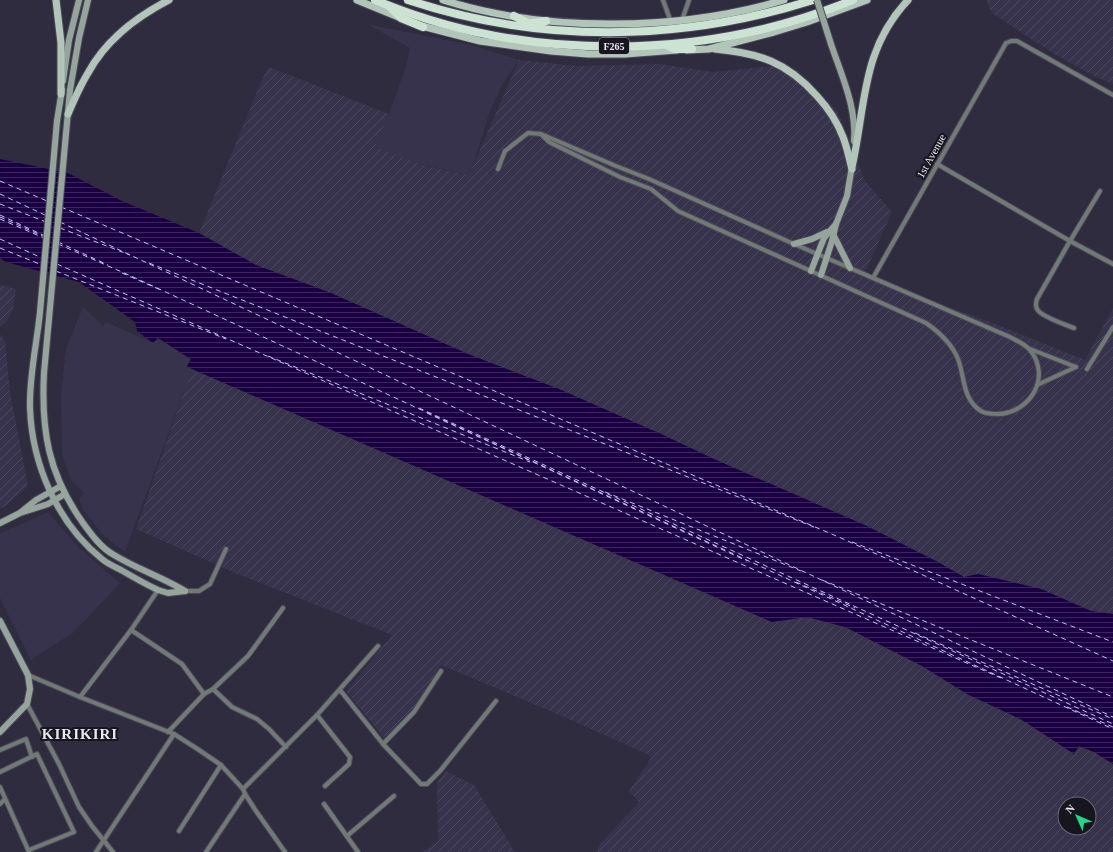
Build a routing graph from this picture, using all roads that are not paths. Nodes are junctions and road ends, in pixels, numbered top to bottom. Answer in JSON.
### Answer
{"nodes":[{"id":1,"x":56,"y":0,"type":"edge"},
{"id":2,"x":79,"y":0,"type":"edge"},
{"id":3,"x":88,"y":0,"type":"edge"},
{"id":4,"x":169,"y":0,"type":"edge"},
{"id":5,"x":357,"y":0,"type":"edge"},
{"id":6,"x":375,"y":0,"type":"edge"},
{"id":7,"x":408,"y":0,"type":"edge"},
{"id":8,"x":443,"y":0,"type":"edge"},
{"id":9,"x":663,"y":0,"type":"edge"},
{"id":10,"x":689,"y":0,"type":"edge"},
{"id":11,"x":784,"y":0,"type":"edge"},
{"id":12,"x":813,"y":0,"type":"edge"},
{"id":13,"x":817,"y":0,"type":"edge"},
{"id":14,"x":853,"y":0,"type":"edge"},
{"id":15,"x":867,"y":0,"type":"edge"},
{"id":16,"x":908,"y":0,"type":"edge"},
{"id":17,"x":388,"y":5,"type":"junction"},
{"id":18,"x":390,"y":14,"type":"junction"},
{"id":19,"x":514,"y":16,"type":"junction"},
{"id":20,"x":401,"y":18,"type":"junction"},
{"id":21,"x":682,"y":20,"type":"junction"},
{"id":22,"x":546,"y":21,"type":"junction"},
{"id":23,"x":671,"y":22,"type":"junction"},
{"id":24,"x":425,"y":23,"type":"junction"},
{"id":25,"x":527,"y":24,"type":"junction"},
{"id":26,"x":509,"y":25,"type":"junction"},
{"id":27,"x":542,"y":29,"type":"junction"},
{"id":28,"x":691,"y":46,"type":"junction"},
{"id":29,"x":664,"y":48,"type":"junction"},
{"id":30,"x":709,"y":49,"type":"junction"},
{"id":31,"x":61,"y":94,"type":"junction"},
{"id":32,"x":1113,"y":95,"type":"edge"},
{"id":33,"x":68,"y":118,"type":"junction"},
{"id":34,"x":541,"y":134,"type":"junction"},
{"id":35,"x":937,"y":164,"type":"junction"},
{"id":36,"x":498,"y":168,"type":"dead end"},
{"id":37,"x":852,"y":169,"type":"junction"},
{"id":38,"x":1100,"y":191,"type":"dead end"},
{"id":39,"x":831,"y":233,"type":"junction"},
{"id":40,"x":1070,"y":241,"type":"junction"},
{"id":41,"x":794,"y":244,"type":"junction"},
{"id":42,"x":818,"y":254,"type":"junction"},
{"id":43,"x":827,"y":258,"type":"junction"},
{"id":44,"x":1113,"y":264,"type":"edge"},
{"id":45,"x":850,"y":268,"type":"junction"},
{"id":46,"x":811,"y":271,"type":"junction"},
{"id":47,"x":821,"y":275,"type":"junction"},
{"id":48,"x":873,"y":278,"type":"junction"},
{"id":49,"x":1113,"y":327,"type":"edge"},
{"id":50,"x":1074,"y":328,"type":"dead end"},
{"id":51,"x":1030,"y":349,"type":"junction"},
{"id":52,"x":1087,"y":369,"type":"dead end"},
{"id":53,"x":1037,"y":385,"type":"junction"},
{"id":54,"x":61,"y":486,"type":"junction"},
{"id":55,"x":51,"y":491,"type":"junction"},
{"id":56,"x":65,"y":494,"type":"junction"},
{"id":57,"x":55,"y":500,"type":"junction"},
{"id":58,"x":20,"y":513,"type":"junction"},
{"id":59,"x":0,"y":524,"type":"edge"},
{"id":60,"x":226,"y":549,"type":"dead end"},
{"id":61,"x":158,"y":590,"type":"junction"},
{"id":62,"x":185,"y":591,"type":"junction"},
{"id":63,"x":284,"y":608,"type":"dead end"},
{"id":64,"x":0,"y":621,"type":"edge"},
{"id":65,"x":131,"y":630,"type":"junction"},
{"id":66,"x":378,"y":646,"type":"dead end"},
{"id":67,"x":441,"y":671,"type":"dead end"},
{"id":68,"x":28,"y":675,"type":"junction"},
{"id":69,"x":213,"y":689,"type":"junction"},
{"id":70,"x":340,"y":690,"type":"junction"},
{"id":71,"x":204,"y":694,"type":"junction"},
{"id":72,"x":80,"y":697,"type":"junction"},
{"id":73,"x":496,"y":701,"type":"dead end"},
{"id":74,"x":27,"y":704,"type":"junction"},
{"id":75,"x":317,"y":715,"type":"junction"},
{"id":76,"x":0,"y":732,"type":"edge"},
{"id":77,"x":168,"y":732,"type":"junction"},
{"id":78,"x":174,"y":734,"type":"junction"},
{"id":79,"x":383,"y":744,"type":"junction"},
{"id":80,"x":286,"y":747,"type":"junction"},
{"id":81,"x":0,"y":750,"type":"edge"},
{"id":82,"x":32,"y":757,"type":"junction"},
{"id":83,"x":221,"y":766,"type":"junction"},
{"id":84,"x":0,"y":772,"type":"edge"},
{"id":85,"x":325,"y":786,"type":"dead end"},
{"id":86,"x":0,"y":787,"type":"edge"},
{"id":87,"x":243,"y":789,"type":"junction"},
{"id":88,"x":245,"y":794,"type":"junction"},
{"id":89,"x":394,"y":796,"type":"dead end"},
{"id":90,"x":6,"y":799,"type":"junction"},
{"id":91,"x":0,"y":804,"type":"edge"},
{"id":92,"x":324,"y":804,"type":"dead end"},
{"id":93,"x":179,"y":830,"type":"dead end"},
{"id":94,"x":347,"y":836,"type":"junction"},
{"id":95,"x":103,"y":840,"type":"junction"},
{"id":96,"x":29,"y":851,"type":"edge"},
{"id":97,"x":96,"y":852,"type":"edge"},
{"id":98,"x":114,"y":852,"type":"edge"},
{"id":99,"x":206,"y":852,"type":"edge"},
{"id":100,"x":285,"y":852,"type":"edge"},
{"id":101,"x":358,"y":852,"type":"edge"}],
"edges":[{"from":1,"to":31,"type":"main road"},
{"from":2,"to":31,"type":"main road"},
{"from":3,"to":33,"type":"main road"},
{"from":4,"to":33,"type":"main road"},
{"from":5,"to":18,"type":"main road"},
{"from":6,"to":17,"type":"highway","number":"F265"},
{"from":7,"to":26,"type":"highway","number":"F265"},
{"from":8,"to":19,"type":"main road"},
{"from":9,"to":23,"type":"street"},
{"from":10,"to":21,"type":"street"},
{"from":11,"to":21,"type":"main road"},
{"from":12,"to":27,"type":"highway","number":"F265"},
{"from":13,"to":37,"type":"main road","bridge":true},
{"from":14,"to":28,"type":"highway","number":"F265"},
{"from":15,"to":30,"type":"main road"},
{"from":16,"to":37,"type":"main road"},
{"from":17,"to":20,"type":"highway"},
{"from":17,"to":24,"type":"highway","number":"F265"},
{"from":18,"to":20,"type":"highway"},
{"from":18,"to":24,"type":"main road"},
{"from":19,"to":22,"type":"main road"},
{"from":19,"to":25,"type":"highway"},
{"from":20,"to":24,"type":"highway"},
{"from":21,"to":23,"type":"main road"},
{"from":22,"to":23,"type":"main road"},
{"from":22,"to":25,"type":"highway"},
{"from":24,"to":29,"type":"highway","number":"F265"},
{"from":25,"to":26,"type":"highway"},
{"from":25,"to":27,"type":"highway"},
{"from":26,"to":27,"type":"highway","number":"F265"},
{"from":28,"to":29,"type":"highway","number":"F265"},
{"from":28,"to":29,"type":"highway"},
{"from":28,"to":30,"type":"main road"},
{"from":30,"to":37,"type":"main road"},
{"from":31,"to":55,"type":"main road"},
{"from":32,"to":35,"type":"street","name":"1st Avenue"},
{"from":33,"to":54,"type":"main road"},
{"from":34,"to":36,"type":"street"},
{"from":34,"to":41,"type":"street"},
{"from":34,"to":46,"type":"street"},
{"from":35,"to":40,"type":"street"},
{"from":35,"to":48,"type":"street","name":"1st Avenue"},
{"from":37,"to":39,"type":"main road"},
{"from":38,"to":40,"type":"street"},
{"from":39,"to":41,"type":"main road"},
{"from":39,"to":42,"type":"main road"},
{"from":39,"to":43,"type":"main road"},
{"from":39,"to":45,"type":"main road"},
{"from":40,"to":44,"type":"street"},
{"from":40,"to":50,"type":"street"},
{"from":41,"to":42,"type":"street"},
{"from":42,"to":43,"type":"street"},
{"from":42,"to":46,"type":"main road"},
{"from":43,"to":45,"type":"street"},
{"from":43,"to":47,"type":"main road"},
{"from":45,"to":48,"type":"street"},
{"from":46,"to":47,"type":"street"},
{"from":47,"to":53,"type":"street"},
{"from":48,"to":51,"type":"street"},
{"from":49,"to":52,"type":"street"},
{"from":51,"to":53,"type":"street"},
{"from":51,"to":53,"type":"street"},
{"from":54,"to":55,"type":"main road"},
{"from":54,"to":56,"type":"main road"},
{"from":55,"to":57,"type":"main road"},
{"from":55,"to":58,"type":"main road"},
{"from":56,"to":57,"type":"main road"},
{"from":56,"to":62,"type":"main road"},
{"from":57,"to":58,"type":"main road"},
{"from":57,"to":61,"type":"main road"},
{"from":58,"to":59,"type":"main road"},
{"from":60,"to":62,"type":"street"},
{"from":61,"to":62,"type":"main road"},
{"from":61,"to":65,"type":"street"},
{"from":63,"to":69,"type":"street"},
{"from":64,"to":68,"type":"main road"},
{"from":65,"to":71,"type":"street"},
{"from":65,"to":72,"type":"street"},
{"from":66,"to":70,"type":"street"},
{"from":67,"to":79,"type":"street"},
{"from":68,"to":72,"type":"street"},
{"from":68,"to":74,"type":"main road"},
{"from":69,"to":71,"type":"street"},
{"from":69,"to":80,"type":"street"},
{"from":70,"to":75,"type":"street"},
{"from":70,"to":79,"type":"street"},
{"from":71,"to":77,"type":"street"},
{"from":72,"to":77,"type":"street"},
{"from":73,"to":79,"type":"street"},
{"from":74,"to":76,"type":"main road"},
{"from":74,"to":95,"type":"street"},
{"from":75,"to":80,"type":"street"},
{"from":75,"to":85,"type":"street"},
{"from":77,"to":78,"type":"street"},
{"from":78,"to":83,"type":"street"},
{"from":78,"to":95,"type":"street"},
{"from":80,"to":87,"type":"street"},
{"from":81,"to":82,"type":"street"},
{"from":82,"to":84,"type":"street"},
{"from":82,"to":96,"type":"street"},
{"from":83,"to":87,"type":"street"},
{"from":83,"to":93,"type":"street"},
{"from":86,"to":90,"type":"street"},
{"from":87,"to":88,"type":"street"},
{"from":88,"to":99,"type":"street"},
{"from":88,"to":100,"type":"street"},
{"from":89,"to":94,"type":"street"},
{"from":90,"to":91,"type":"street"},
{"from":90,"to":96,"type":"street"},
{"from":92,"to":94,"type":"street"},
{"from":94,"to":101,"type":"street"},
{"from":95,"to":97,"type":"street"},
{"from":95,"to":98,"type":"street"}]}
